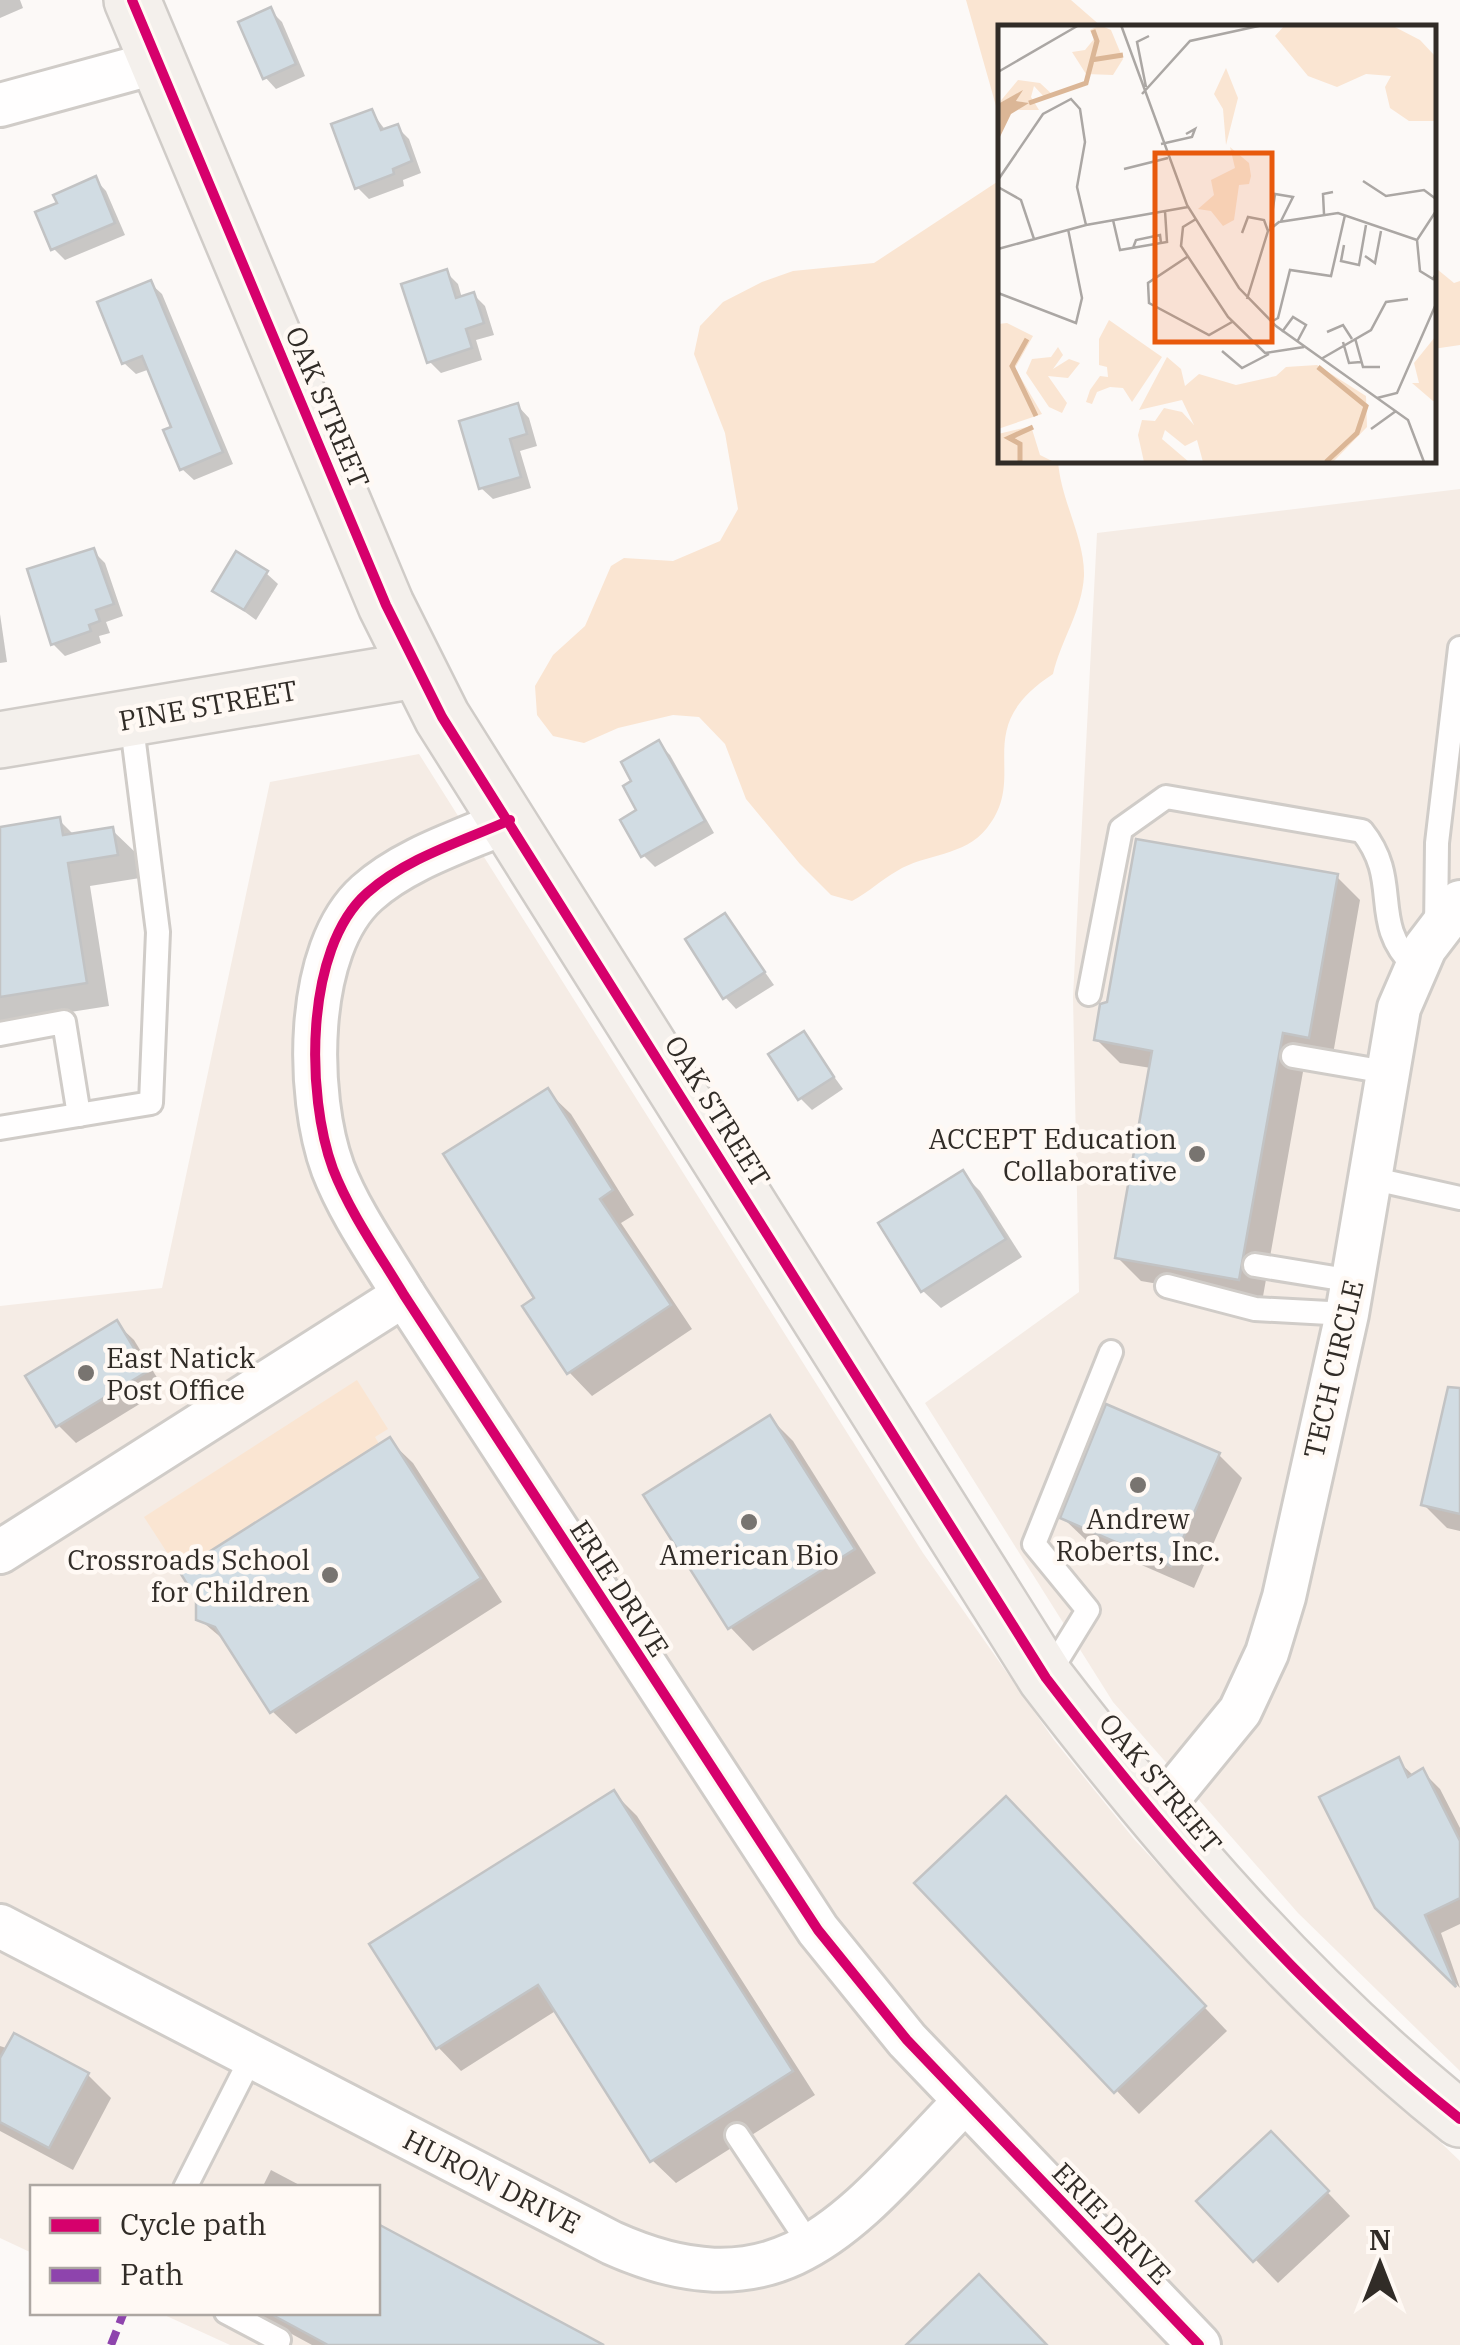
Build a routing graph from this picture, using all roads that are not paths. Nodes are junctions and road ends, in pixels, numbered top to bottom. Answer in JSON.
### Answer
{"nodes":[{"id":1,"x":132,"y":0,"type":"edge"},
{"id":2,"x":158,"y":62,"type":"junction"},
{"id":3,"x":0,"y":104,"type":"edge"},
{"id":4,"x":1460,"y":648,"type":"edge"},
{"id":5,"x":416,"y":670,"type":"junction"},
{"id":6,"x":131,"y":718,"type":"junction"},
{"id":7,"x":0,"y":740,"type":"edge"},
{"id":8,"x":510,"y":820,"type":"junction"},
{"id":9,"x":1448,"y":916,"type":"edge"},
{"id":10,"x":1414,"y":966,"type":"junction"},
{"id":11,"x":1089,"y":994,"type":"dead end"},
{"id":12,"x":0,"y":1034,"type":"edge"},
{"id":13,"x":1293,"y":1056,"type":"dead end"},
{"id":14,"x":1386,"y":1072,"type":"junction"},
{"id":15,"x":79,"y":1115,"type":"junction"},
{"id":16,"x":0,"y":1128,"type":"edge"},
{"id":17,"x":1370,"y":1178,"type":"junction"},
{"id":18,"x":1460,"y":1198,"type":"edge"},
{"id":19,"x":1256,"y":1265,"type":"dead end"},
{"id":20,"x":1167,"y":1286,"type":"dead end"},
{"id":21,"x":404,"y":1295,"type":"junction"},
{"id":22,"x":1350,"y":1298,"type":"junction"},
{"id":23,"x":1111,"y":1352,"type":"dead end"},
{"id":24,"x":0,"y":1552,"type":"edge"},
{"id":25,"x":1046,"y":1678,"type":"junction"},
{"id":26,"x":1155,"y":1815,"type":"junction"},
{"id":27,"x":0,"y":1926,"type":"edge"},
{"id":28,"x":252,"y":2056,"type":"junction"},
{"id":29,"x":964,"y":2102,"type":"junction"},
{"id":30,"x":1455,"y":2112,"type":"edge"},
{"id":31,"x":737,"y":2135,"type":"dead end"},
{"id":32,"x":188,"y":2185,"type":"edge"},
{"id":33,"x":812,"y":2248,"type":"junction"},
{"id":34,"x":232,"y":2315,"type":"edge"},
{"id":35,"x":280,"y":2340,"type":"dead end"},
{"id":36,"x":1199,"y":2345,"type":"edge"}],
"edges":[{"from":1,"to":2,"type":"main road","name":"OAK STREET"},
{"from":2,"to":3,"type":"street"},
{"from":2,"to":5,"type":"main road","name":"OAK STREET"},
{"from":4,"to":9,"type":"lane"},
{"from":5,"to":6,"type":"main road","name":"PINE STREET"},
{"from":5,"to":8,"type":"main road","name":"OAK STREET"},
{"from":6,"to":7,"type":"main road","name":"PINE STREET"},
{"from":6,"to":15,"type":"lane"},
{"from":8,"to":21,"type":"street","name":"ERIE DRIVE"},
{"from":8,"to":25,"type":"main road","name":"OAK STREET"},
{"from":9,"to":10,"type":"street","name":"TECH CIRCLE"},
{"from":10,"to":11,"type":"lane"},
{"from":10,"to":14,"type":"street","name":"TECH CIRCLE"},
{"from":12,"to":15,"type":"lane"},
{"from":13,"to":14,"type":"lane"},
{"from":14,"to":17,"type":"street","name":"TECH CIRCLE"},
{"from":15,"to":16,"type":"lane"},
{"from":17,"to":18,"type":"lane"},
{"from":17,"to":22,"type":"street","name":"TECH CIRCLE"},
{"from":19,"to":22,"type":"lane"},
{"from":20,"to":22,"type":"lane"},
{"from":21,"to":24,"type":"street"},
{"from":21,"to":29,"type":"street","name":"ERIE DRIVE"},
{"from":22,"to":26,"type":"street","name":"TECH CIRCLE"},
{"from":23,"to":25,"type":"lane"},
{"from":25,"to":26,"type":"main road","name":"OAK STREET"},
{"from":26,"to":30,"type":"main road","name":"OAK STREET"},
{"from":27,"to":28,"type":"street","name":"HURON DRIVE"},
{"from":28,"to":32,"type":"lane"},
{"from":28,"to":33,"type":"street","name":"HURON DRIVE"},
{"from":29,"to":33,"type":"street","name":"HURON DRIVE"},
{"from":29,"to":36,"type":"street","name":"ERIE DRIVE"},
{"from":31,"to":33,"type":"lane"},
{"from":34,"to":35,"type":"lane"}]}
